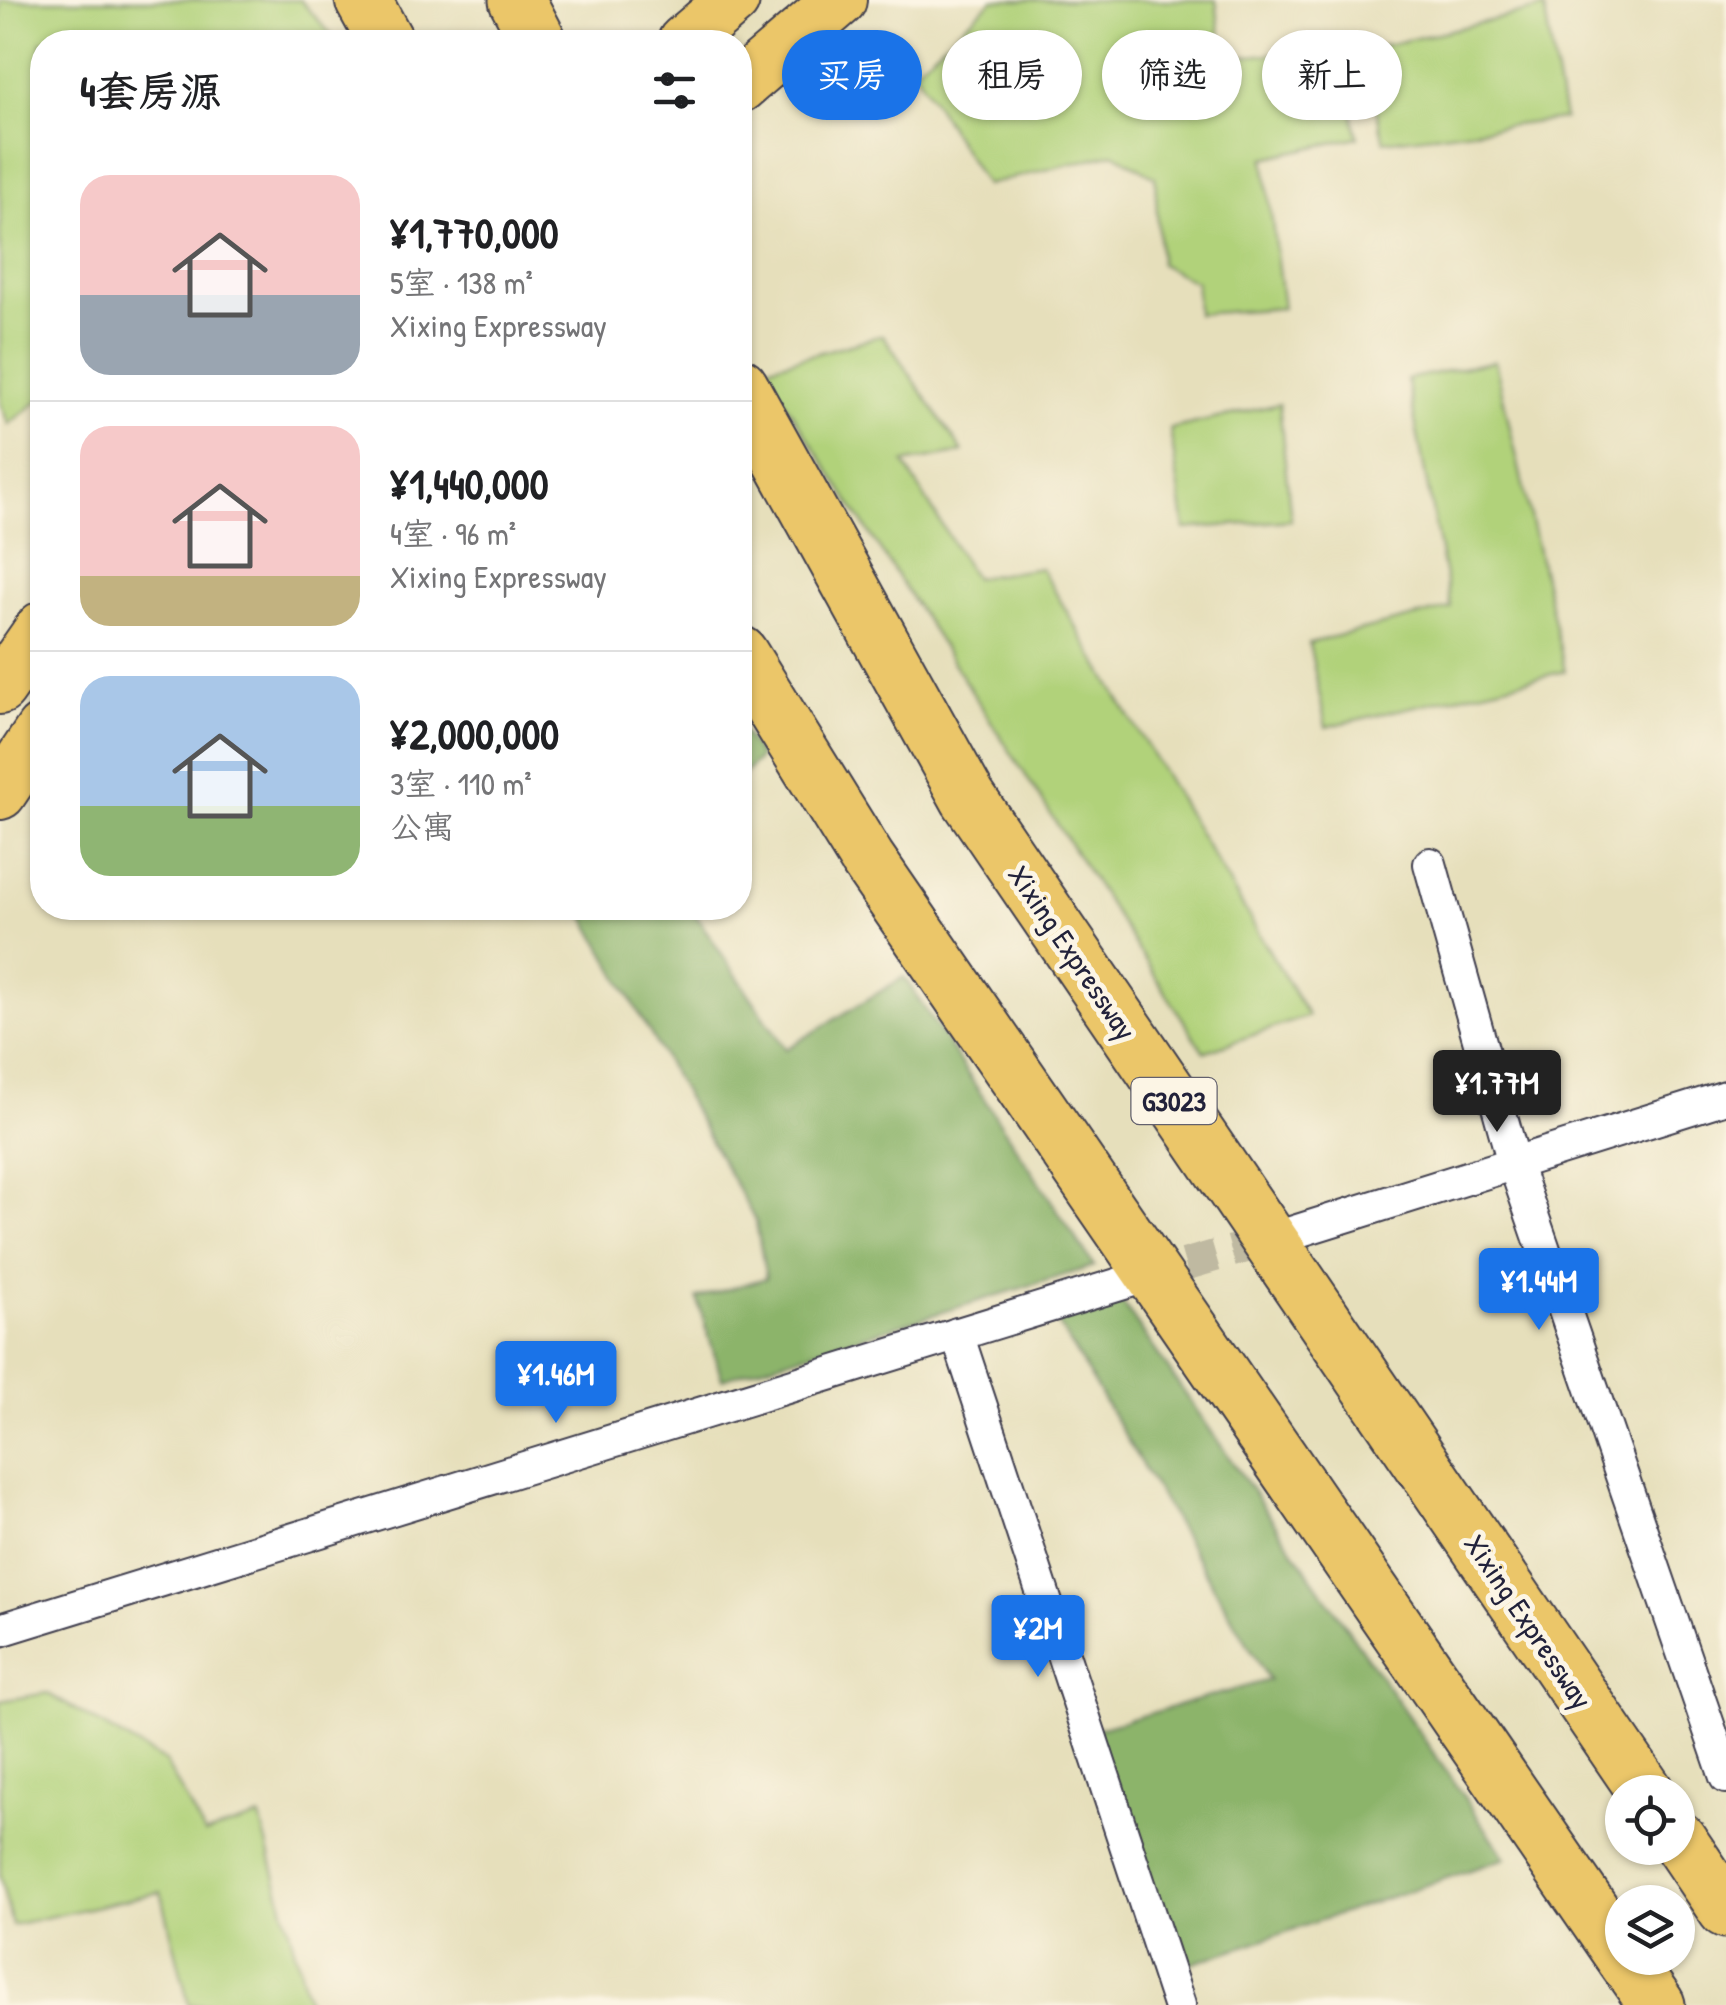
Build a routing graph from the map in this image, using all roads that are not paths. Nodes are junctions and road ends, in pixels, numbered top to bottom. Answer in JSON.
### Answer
{"nodes":[{"id":1,"x":363,"y":0,"type":"edge"},
{"id":2,"x":517,"y":0,"type":"edge"},
{"id":3,"x":733,"y":0,"type":"edge"},
{"id":4,"x":840,"y":0,"type":"edge"},
{"id":5,"x":379,"y":30,"type":"edge"},
{"id":6,"x":533,"y":30,"type":"edge"},
{"id":7,"x":698,"y":30,"type":"edge"},
{"id":8,"x":752,"y":76,"type":"edge"},
{"id":9,"x":752,"y":408,"type":"edge"},
{"id":10,"x":30,"y":645,"type":"edge"},
{"id":11,"x":752,"y":673,"type":"edge"},
{"id":12,"x":0,"y":688,"type":"edge"},
{"id":13,"x":30,"y":748,"type":"edge"},
{"id":14,"x":0,"y":793,"type":"edge"},
{"id":15,"x":1430,"y":864,"type":"dead end"},
{"id":16,"x":1726,"y":1098,"type":"edge"},
{"id":17,"x":1514,"y":1162,"type":"junction"},
{"id":18,"x":1288,"y":1234,"type":"tunnel mouth"},
{"id":19,"x":1130,"y":1281,"type":"tunnel mouth"},
{"id":20,"x":957,"y":1334,"type":"junction"},
{"id":21,"x":0,"y":1630,"type":"edge"},
{"id":22,"x":1634,"y":1775,"type":"edge"},
{"id":23,"x":1726,"y":1778,"type":"edge"},
{"id":24,"x":1695,"y":1864,"type":"edge"},
{"id":25,"x":1726,"y":1910,"type":"edge"},
{"id":26,"x":1605,"y":1930,"type":"edge"},
{"id":27,"x":1636,"y":1975,"type":"edge"},
{"id":28,"x":1179,"y":2005,"type":"edge"},
{"id":29,"x":1657,"y":2005,"type":"edge"}],
"edges":[{"from":1,"to":5,"type":"highway"},
{"from":2,"to":6,"type":"highway"},
{"from":3,"to":7,"type":"main road"},
{"from":4,"to":8,"type":"main road"},
{"from":9,"to":22,"type":"highway","name":"Xixing Expressway","number":"G3023"},
{"from":10,"to":12,"type":"main road"},
{"from":11,"to":26,"type":"highway"},
{"from":13,"to":14,"type":"main road"},
{"from":15,"to":17,"type":"street"},
{"from":16,"to":17,"type":"street"},
{"from":17,"to":18,"type":"street"},
{"from":17,"to":23,"type":"street"},
{"from":19,"to":20,"type":"street"},
{"from":20,"to":21,"type":"street"},
{"from":20,"to":28,"type":"street"},
{"from":24,"to":25,"type":"highway"},
{"from":27,"to":29,"type":"highway"}]}
